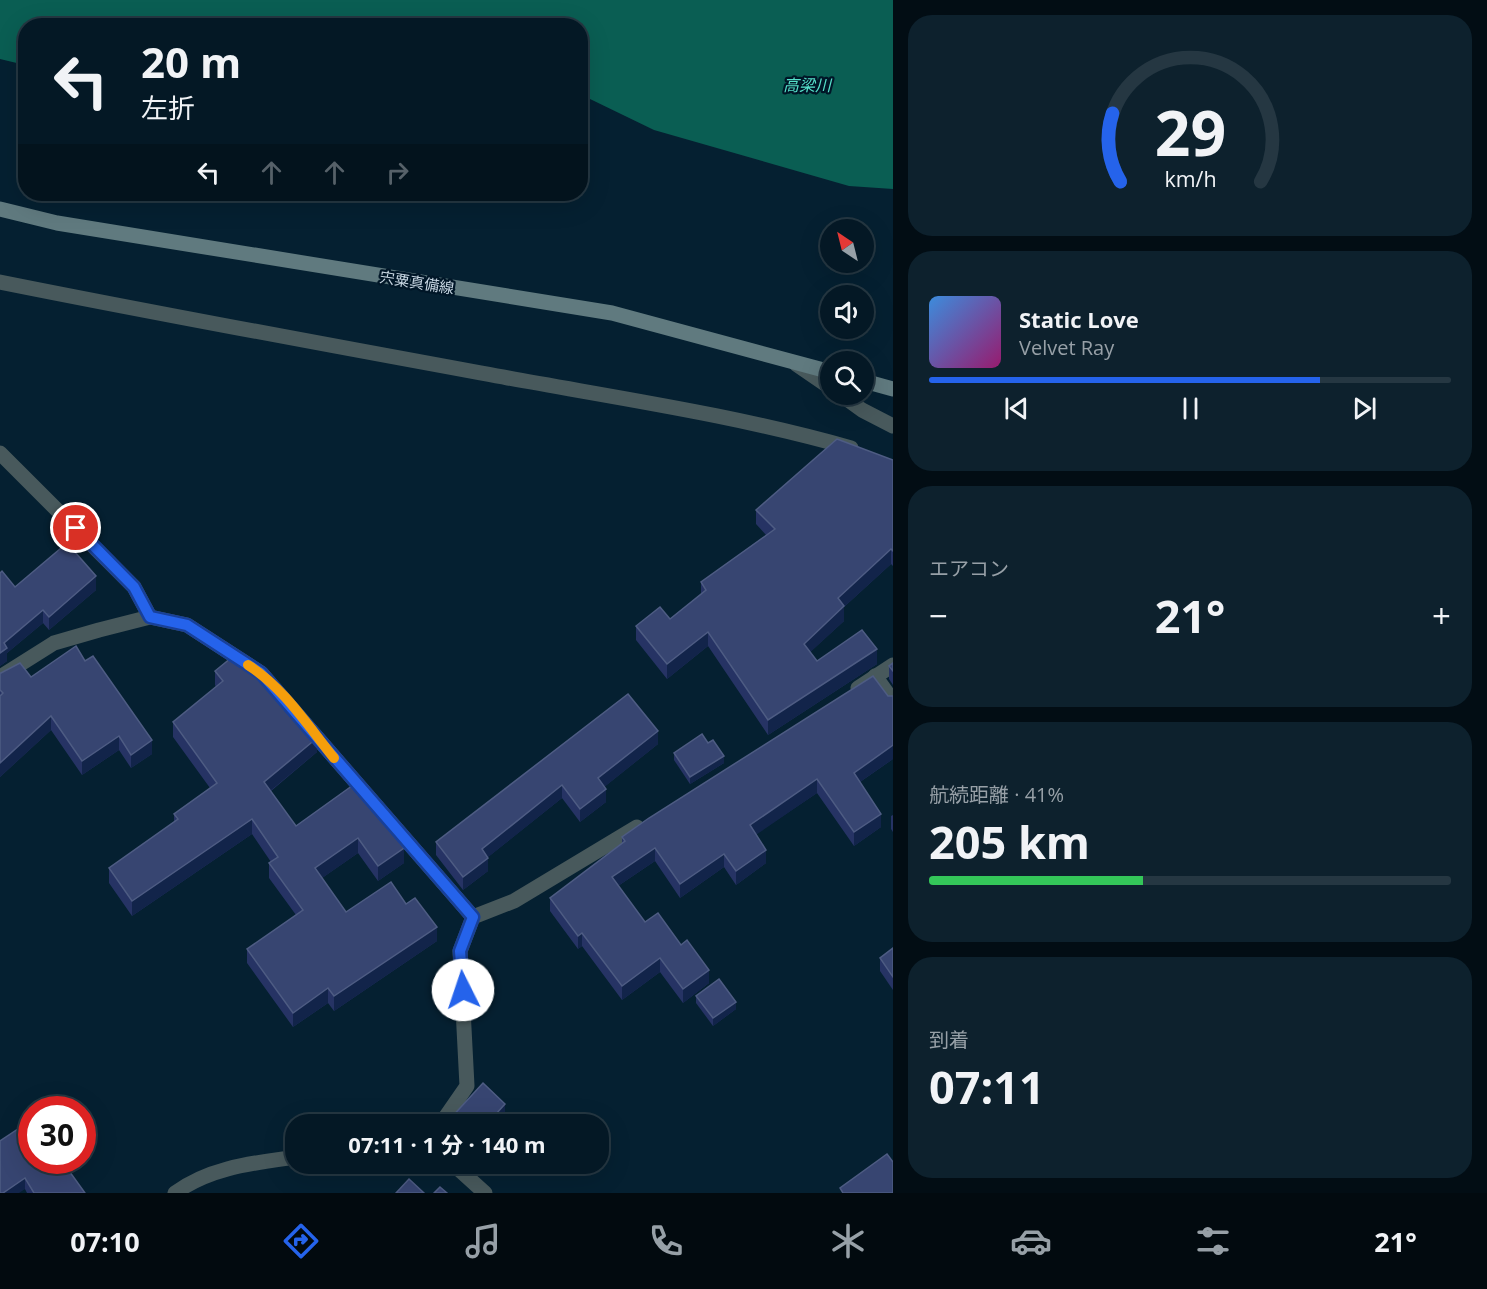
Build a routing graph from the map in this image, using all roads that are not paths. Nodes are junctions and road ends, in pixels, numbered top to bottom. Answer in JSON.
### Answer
{"nodes":[{"id":1,"x":0,"y":209,"type":"edge"},
{"id":2,"x":0,"y":282,"type":"edge"},
{"id":3,"x":792,"y":361,"type":"junction"},
{"id":4,"x":820,"y":369,"type":"edge"},
{"id":5,"x":820,"y":380,"type":"edge"},
{"id":6,"x":874,"y":384,"type":"edge"},
{"id":7,"x":893,"y":389,"type":"edge"},
{"id":8,"x":855,"y":405,"type":"edge"},
{"id":9,"x":893,"y":426,"type":"edge"},
{"id":10,"x":864,"y":452,"type":"edge"},
{"id":11,"x":0,"y":453,"type":"edge"},
{"id":12,"x":150,"y":617,"type":"junction"},
{"id":13,"x":893,"y":665,"type":"edge"},
{"id":14,"x":875,"y":676,"type":"junction"},
{"id":15,"x":0,"y":677,"type":"edge"},
{"id":16,"x":846,"y":695,"type":"edge"},
{"id":17,"x":893,"y":701,"type":"edge"},
{"id":18,"x":651,"y":819,"type":"edge"},
{"id":19,"x":473,"y":917,"type":"junction"},
{"id":20,"x":448,"y":1114,"type":"edge"},
{"id":21,"x":285,"y":1159,"type":"edge"},
{"id":22,"x":464,"y":1174,"type":"edge"},
{"id":23,"x":175,"y":1193,"type":"edge"},
{"id":24,"x":485,"y":1193,"type":"edge"}],
"edges":[{"from":1,"to":3,"type":"main road","name":"宍粟真備線"},
{"from":2,"to":10,"type":"street"},
{"from":3,"to":4,"type":"main road","name":"宍粟真備線"},
{"from":3,"to":5,"type":"street"},
{"from":6,"to":7,"type":"main road"},
{"from":8,"to":9,"type":"street"},
{"from":11,"to":12,"type":"street"},
{"from":12,"to":15,"type":"street"},
{"from":12,"to":19,"type":"street"},
{"from":13,"to":14,"type":"street"},
{"from":14,"to":16,"type":"street"},
{"from":14,"to":17,"type":"street"},
{"from":18,"to":19,"type":"street"},
{"from":19,"to":20,"type":"street"},
{"from":21,"to":23,"type":"street"},
{"from":22,"to":24,"type":"street"}]}
